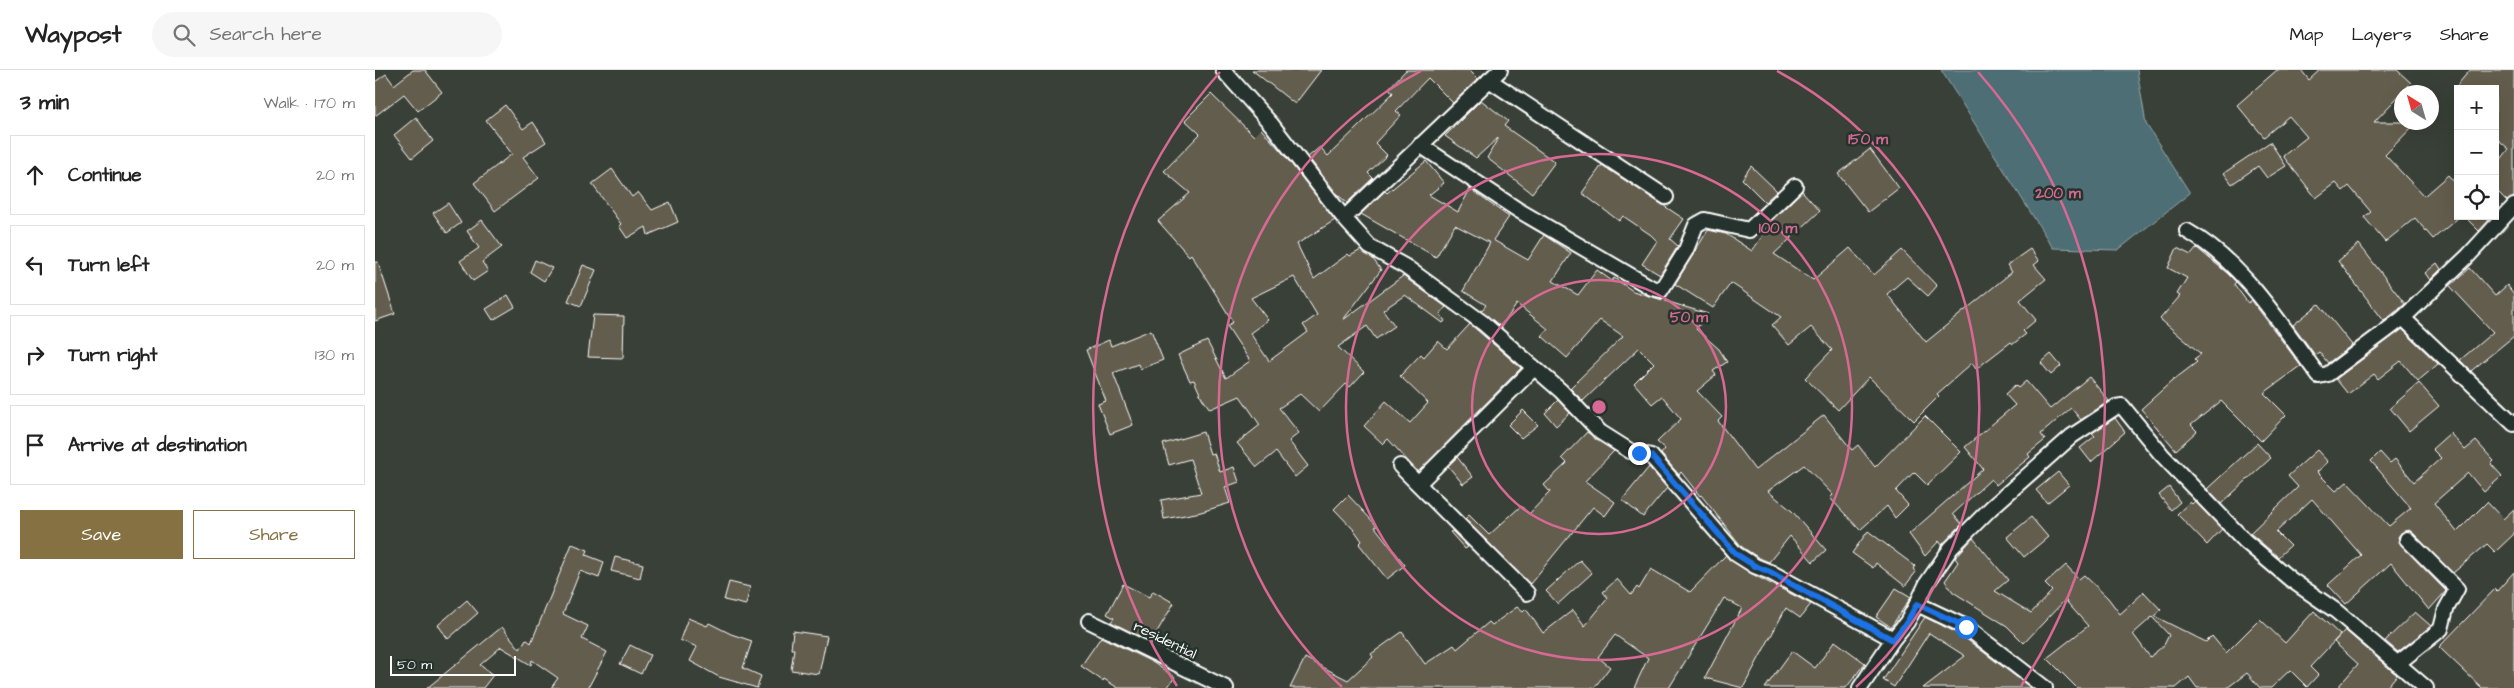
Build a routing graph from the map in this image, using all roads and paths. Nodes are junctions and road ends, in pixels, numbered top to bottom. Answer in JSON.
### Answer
{"nodes":[{"id":1,"x":1223,"y":70,"type":"edge"},
{"id":2,"x":1500,"y":70,"type":"edge"},
{"id":3,"x":1489,"y":80,"type":"junction"},
{"id":4,"x":1420,"y":145,"type":"junction"},
{"id":5,"x":1795,"y":186,"type":"dead end"},
{"id":6,"x":1666,"y":197,"type":"dead end"},
{"id":7,"x":2514,"y":206,"type":"edge"},
{"id":8,"x":1344,"y":218,"type":"junction"},
{"id":9,"x":2187,"y":231,"type":"dead end"},
{"id":10,"x":2403,"y":318,"type":"junction"},
{"id":11,"x":1534,"y":368,"type":"junction"},
{"id":12,"x":2514,"y":424,"type":"edge"},
{"id":13,"x":1400,"y":466,"type":"dead end"},
{"id":14,"x":1419,"y":483,"type":"junction"},
{"id":15,"x":2407,"y":539,"type":"dead end"},
{"id":16,"x":1527,"y":593,"type":"dead end"},
{"id":17,"x":1917,"y":604,"type":"junction"},
{"id":18,"x":1089,"y":620,"type":"dead end"},
{"id":19,"x":1893,"y":640,"type":"junction"},
{"id":20,"x":2397,"y":664,"type":"junction"},
{"id":21,"x":1226,"y":688,"type":"edge"},
{"id":22,"x":1860,"y":688,"type":"edge"},
{"id":23,"x":2045,"y":688,"type":"edge"},
{"id":24,"x":2426,"y":688,"type":"edge"}],
"edges":[{"from":1,"to":8,"type":"street"},
{"from":2,"to":3,"type":"street"},
{"from":3,"to":4,"type":"street"},
{"from":3,"to":6,"type":"street"},
{"from":4,"to":5,"type":"street"},
{"from":4,"to":8,"type":"street"},
{"from":7,"to":10,"type":"street"},
{"from":8,"to":11,"type":"street"},
{"from":9,"to":10,"type":"street"},
{"from":10,"to":12,"type":"street"},
{"from":11,"to":14,"type":"street"},
{"from":11,"to":19,"type":"street"},
{"from":13,"to":14,"type":"street"},
{"from":14,"to":16,"type":"street"},
{"from":15,"to":20,"type":"street"},
{"from":17,"to":19,"type":"street"},
{"from":17,"to":20,"type":"street"},
{"from":17,"to":23,"type":"street"},
{"from":18,"to":21,"type":"street","name":"residential"},
{"from":19,"to":22,"type":"street"},
{"from":20,"to":24,"type":"street"}]}
